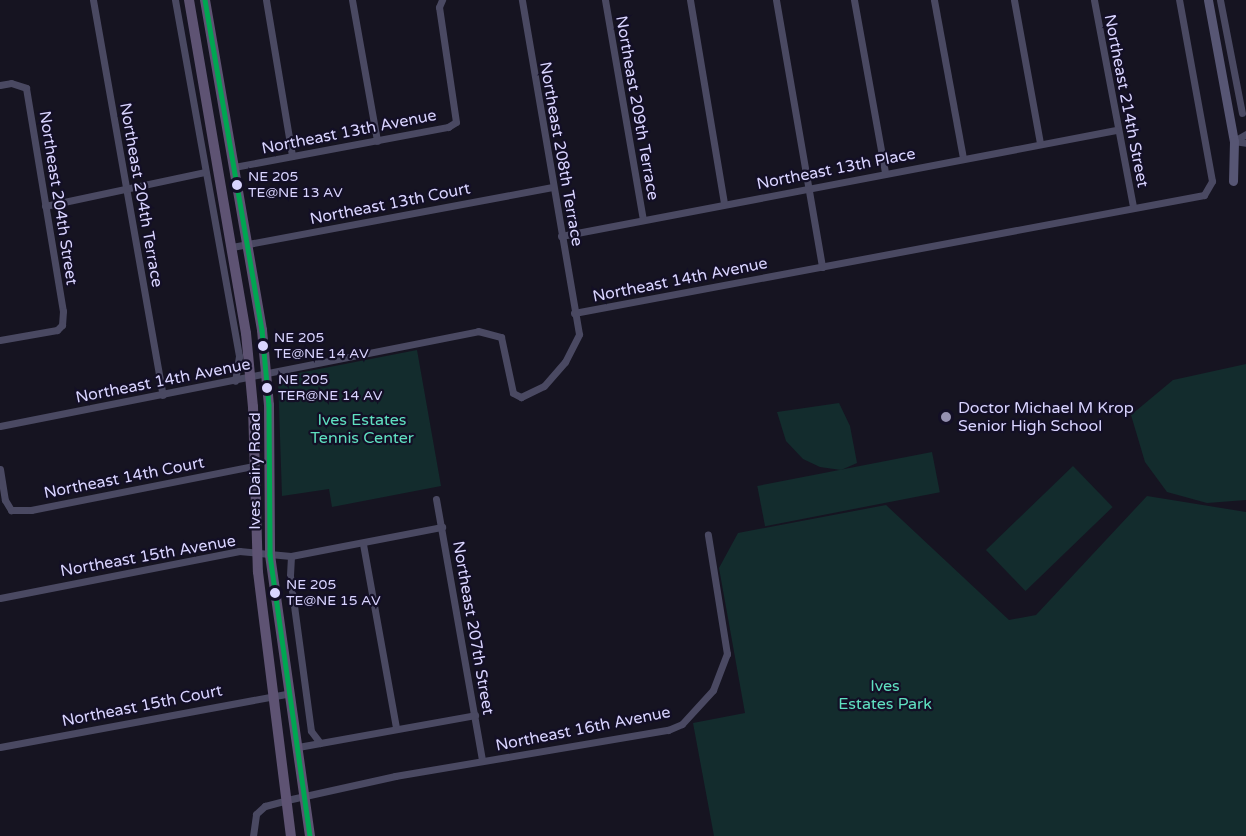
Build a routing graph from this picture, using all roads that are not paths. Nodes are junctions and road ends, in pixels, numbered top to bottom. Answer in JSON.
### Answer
{"nodes":[{"id":1,"x":93,"y":0,"type":"edge"},
{"id":2,"x":175,"y":0,"type":"edge"},
{"id":3,"x":189,"y":0,"type":"edge"},
{"id":4,"x":205,"y":0,"type":"edge"},
{"id":5,"x":266,"y":0,"type":"edge"},
{"id":6,"x":352,"y":0,"type":"edge"},
{"id":7,"x":522,"y":0,"type":"edge"},
{"id":8,"x":605,"y":0,"type":"edge"},
{"id":9,"x":690,"y":0,"type":"edge"},
{"id":10,"x":776,"y":0,"type":"edge"},
{"id":11,"x":854,"y":0,"type":"edge"},
{"id":12,"x":934,"y":0,"type":"edge"},
{"id":13,"x":1014,"y":0,"type":"edge"},
{"id":14,"x":1094,"y":0,"type":"edge"},
{"id":15,"x":1179,"y":0,"type":"edge"},
{"id":16,"x":1208,"y":0,"type":"edge"},
{"id":17,"x":1220,"y":0,"type":"edge"},
{"id":18,"x":440,"y":4,"type":"edge"},
{"id":19,"x":0,"y":85,"type":"edge"},
{"id":20,"x":1242,"y":113,"type":"dead end"},
{"id":21,"x":1116,"y":130,"type":"junction"},
{"id":22,"x":1246,"y":134,"type":"edge"},
{"id":23,"x":377,"y":141,"type":"junction"},
{"id":24,"x":1234,"y":141,"type":"junction"},
{"id":25,"x":1040,"y":142,"type":"junction"},
{"id":26,"x":1246,"y":143,"type":"edge"},
{"id":27,"x":292,"y":156,"type":"junction"},
{"id":28,"x":963,"y":158,"type":"junction"},
{"id":29,"x":234,"y":168,"type":"junction"},
{"id":30,"x":205,"y":172,"type":"junction"},
{"id":31,"x":885,"y":173,"type":"junction"},
{"id":32,"x":1233,"y":182,"type":"dead end"},
{"id":33,"x":552,"y":187,"type":"junction"},
{"id":34,"x":126,"y":188,"type":"junction"},
{"id":35,"x":809,"y":189,"type":"junction"},
{"id":36,"x":724,"y":204,"type":"junction"},
{"id":37,"x":45,"y":206,"type":"junction"},
{"id":38,"x":1132,"y":207,"type":"junction"},
{"id":39,"x":643,"y":220,"type":"junction"},
{"id":40,"x":561,"y":236,"type":"junction"},
{"id":41,"x":248,"y":244,"type":"junction"},
{"id":42,"x":232,"y":247,"type":"junction"},
{"id":43,"x":822,"y":267,"type":"junction"},
{"id":44,"x":574,"y":313,"type":"junction"},
{"id":45,"x":0,"y":340,"type":"edge"},
{"id":46,"x":268,"y":375,"type":"junction"},
{"id":47,"x":251,"y":378,"type":"junction"},
{"id":48,"x":235,"y":381,"type":"junction"},
{"id":49,"x":163,"y":395,"type":"junction"},
{"id":50,"x":0,"y":426,"type":"edge"},
{"id":51,"x":254,"y":466,"type":"junction"},
{"id":52,"x":0,"y":469,"type":"edge"},
{"id":53,"x":436,"y":499,"type":"dead end"},
{"id":54,"x":442,"y":527,"type":"junction"},
{"id":55,"x":708,"y":535,"type":"dead end"},
{"id":56,"x":363,"y":543,"type":"junction"},
{"id":57,"x":257,"y":554,"type":"junction"},
{"id":58,"x":270,"y":555,"type":"junction"},
{"id":59,"x":291,"y":556,"type":"junction"},
{"id":60,"x":0,"y":597,"type":"edge"},
{"id":61,"x":290,"y":693,"type":"junction"},
{"id":62,"x":275,"y":695,"type":"junction"},
{"id":63,"x":475,"y":715,"type":"junction"},
{"id":64,"x":396,"y":729,"type":"junction"},
{"id":65,"x":320,"y":743,"type":"junction"},
{"id":66,"x":0,"y":747,"type":"edge"},
{"id":67,"x":298,"y":747,"type":"junction"},
{"id":68,"x":482,"y":762,"type":"junction"},
{"id":69,"x":305,"y":797,"type":"junction"},
{"id":70,"x":287,"y":800,"type":"junction"},
{"id":71,"x":253,"y":836,"type":"edge"},
{"id":72,"x":291,"y":836,"type":"edge"},
{"id":73,"x":310,"y":836,"type":"edge"}],
"edges":[{"from":1,"to":34,"type":"street","name":"Northeast 204th Terrace"},
{"from":2,"to":30,"type":"street"},
{"from":3,"to":42,"type":"main road","name":"Ives Dairy Road"},
{"from":4,"to":29,"type":"main road","name":"Ives Dairy Road"},
{"from":5,"to":27,"type":"street"},
{"from":6,"to":23,"type":"street"},
{"from":7,"to":33,"type":"street","name":"Northeast 208th Terrace"},
{"from":8,"to":39,"type":"street","name":"Northeast 209th Terrace"},
{"from":9,"to":36,"type":"street"},
{"from":10,"to":35,"type":"street"},
{"from":11,"to":31,"type":"street"},
{"from":12,"to":28,"type":"street"},
{"from":13,"to":25,"type":"street"},
{"from":14,"to":21,"type":"street","name":"Northeast 214th Street"},
{"from":15,"to":38,"type":"street","name":"Northeast 14th Avenue"},
{"from":16,"to":24,"type":"street"},
{"from":17,"to":20,"type":"street"},
{"from":18,"to":23,"type":"street","name":"Northeast 13th Avenue"},
{"from":19,"to":37,"type":"street","name":"Northeast 204th Street"},
{"from":21,"to":25,"type":"street","name":"Northeast 13th Place"},
{"from":21,"to":38,"type":"street","name":"Northeast 214th Street"},
{"from":22,"to":24,"type":"street"},
{"from":23,"to":27,"type":"street","name":"Northeast 13th Avenue"},
{"from":24,"to":26,"type":"street"},
{"from":24,"to":32,"type":"street"},
{"from":25,"to":28,"type":"street","name":"Northeast 13th Place"},
{"from":27,"to":29,"type":"street","name":"Northeast 13th Avenue"},
{"from":28,"to":31,"type":"street","name":"Northeast 13th Place"},
{"from":29,"to":41,"type":"main road","name":"Ives Dairy Road"},
{"from":30,"to":34,"type":"street"},
{"from":30,"to":48,"type":"street"},
{"from":31,"to":35,"type":"street","name":"Northeast 13th Place"},
{"from":33,"to":40,"type":"street","name":"Northeast 208th Terrace"},
{"from":33,"to":41,"type":"street","name":"Northeast 13th Court"},
{"from":34,"to":37,"type":"street"},
{"from":34,"to":49,"type":"street","name":"Northeast 204th Terrace"},
{"from":35,"to":36,"type":"street","name":"Northeast 13th Place"},
{"from":35,"to":43,"type":"street"},
{"from":36,"to":39,"type":"street","name":"Northeast 13th Place"},
{"from":37,"to":45,"type":"street","name":"Northeast 204th Street"},
{"from":38,"to":43,"type":"street","name":"Northeast 14th Avenue"},
{"from":39,"to":40,"type":"street","name":"Northeast 13th Place"},
{"from":40,"to":44,"type":"street","name":"Northeast 208th Terrace"},
{"from":41,"to":42,"type":"street","name":"Northeast 13th Court"},
{"from":41,"to":46,"type":"main road","name":"Ives Dairy Road"},
{"from":42,"to":47,"type":"main road","name":"Ives Dairy Road"},
{"from":43,"to":44,"type":"street","name":"Northeast 14th Avenue"},
{"from":44,"to":46,"type":"street","name":"Northeast 14th Avenue"},
{"from":46,"to":47,"type":"street","name":"Northeast 14th Avenue"},
{"from":46,"to":58,"type":"main road","name":"Ives Dairy Road"},
{"from":47,"to":48,"type":"street","name":"Northeast 14th Avenue"},
{"from":47,"to":51,"type":"main road","name":"Ives Dairy Road"},
{"from":48,"to":49,"type":"street","name":"Northeast 14th Avenue"},
{"from":49,"to":50,"type":"street","name":"Northeast 14th Avenue"},
{"from":51,"to":52,"type":"street","name":"Northeast 14th Court"},
{"from":51,"to":57,"type":"main road","name":"Ives Dairy Road"},
{"from":53,"to":54,"type":"street","name":"Northeast 207th Street"},
{"from":54,"to":56,"type":"street","name":"Northeast 15th Avenue"},
{"from":54,"to":63,"type":"street","name":"Northeast 207th Street"},
{"from":55,"to":68,"type":"street","name":"Northeast 16th Avenue"},
{"from":56,"to":59,"type":"street","name":"Northeast 15th Avenue"},
{"from":56,"to":64,"type":"street"},
{"from":57,"to":58,"type":"street","name":"Northeast 15th Avenue"},
{"from":57,"to":60,"type":"street","name":"Northeast 15th Avenue"},
{"from":57,"to":62,"type":"main road","name":"Ives Dairy Road"},
{"from":58,"to":59,"type":"street","name":"Northeast 15th Avenue"},
{"from":58,"to":61,"type":"main road","name":"Ives Dairy Road"},
{"from":59,"to":65,"type":"street"},
{"from":61,"to":62,"type":"street","name":"Northeast 15th Court"},
{"from":61,"to":67,"type":"main road","name":"Ives Dairy Road"},
{"from":62,"to":66,"type":"street","name":"Northeast 15th Court"},
{"from":62,"to":70,"type":"main road","name":"Ives Dairy Road"},
{"from":63,"to":64,"type":"street"},
{"from":63,"to":68,"type":"street","name":"Northeast 207th Street"},
{"from":64,"to":65,"type":"street"},
{"from":65,"to":67,"type":"street"},
{"from":67,"to":69,"type":"main road","name":"Ives Dairy Road"},
{"from":68,"to":69,"type":"street","name":"Northeast 16th Avenue"},
{"from":69,"to":70,"type":"street","name":"Northeast 16th Avenue"},
{"from":69,"to":73,"type":"main road","name":"Ives Dairy Road"},
{"from":70,"to":71,"type":"street","name":"Northeast 16th Avenue"},
{"from":70,"to":72,"type":"main road","name":"Ives Dairy Road"}]}
